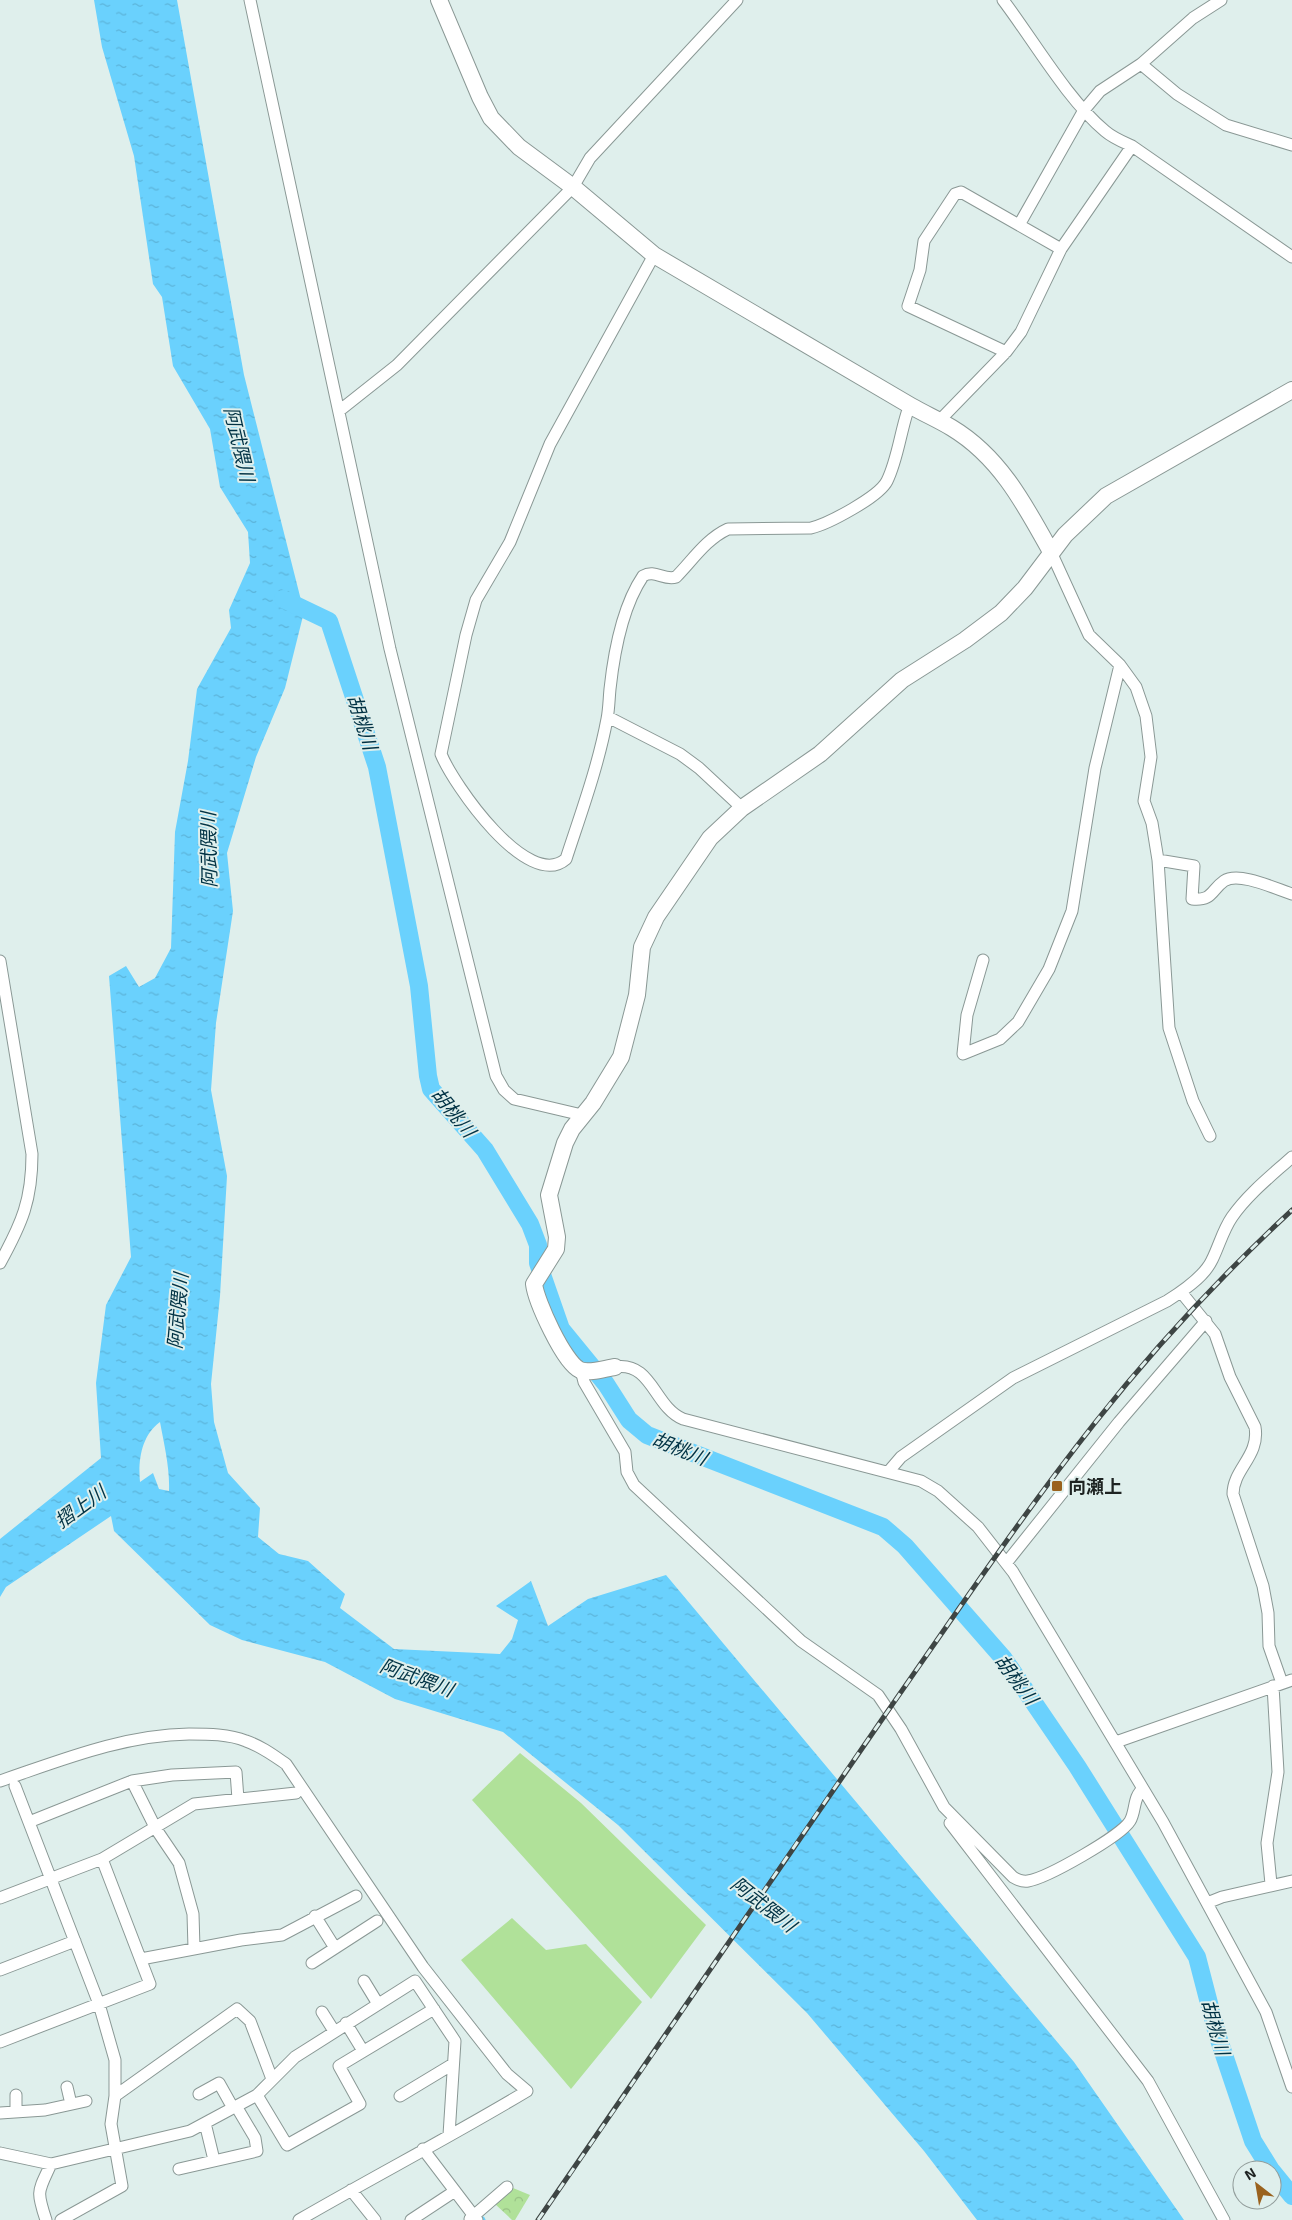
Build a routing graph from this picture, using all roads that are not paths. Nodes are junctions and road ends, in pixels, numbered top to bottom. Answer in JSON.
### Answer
{"nodes":[{"id":1,"x":250,"y":0,"type":"edge"},
{"id":2,"x":439,"y":0,"type":"edge"},
{"id":3,"x":737,"y":0,"type":"edge"},
{"id":4,"x":1003,"y":0,"type":"edge"},
{"id":5,"x":1221,"y":0,"type":"edge"},
{"id":6,"x":1141,"y":64,"type":"junction"},
{"id":7,"x":1084,"y":110,"type":"junction"},
{"id":8,"x":1292,"y":145,"type":"edge"},
{"id":9,"x":1132,"y":146,"type":"junction"},
{"id":10,"x":573,"y":188,"type":"junction"},
{"id":11,"x":1019,"y":225,"type":"junction"},
{"id":12,"x":1061,"y":249,"type":"junction"},
{"id":13,"x":654,"y":255,"type":"junction"},
{"id":14,"x":1292,"y":256,"type":"edge"},
{"id":15,"x":1006,"y":352,"type":"junction"},
{"id":16,"x":1292,"y":390,"type":"edge"},
{"id":17,"x":911,"y":406,"type":"junction"},
{"id":18,"x":339,"y":411,"type":"junction"},
{"id":19,"x":939,"y":421,"type":"junction"},
{"id":20,"x":1050,"y":552,"type":"junction"},
{"id":21,"x":1120,"y":665,"type":"junction"},
{"id":22,"x":608,"y":718,"type":"junction"},
{"id":23,"x":742,"y":808,"type":"junction"},
{"id":24,"x":1158,"y":860,"type":"junction"},
{"id":25,"x":1292,"y":894,"type":"edge"},
{"id":26,"x":983,"y":960,"type":"dead end"},
{"id":27,"x":0,"y":961,"type":"edge"},
{"id":28,"x":582,"y":1115,"type":"junction"},
{"id":29,"x":1210,"y":1136,"type":"dead end"},
{"id":30,"x":1292,"y":1157,"type":"edge"},
{"id":31,"x":0,"y":1263,"type":"edge"},
{"id":32,"x":1181,"y":1292,"type":"junction"},
{"id":33,"x":1206,"y":1321,"type":"junction"},
{"id":34,"x":598,"y":1369,"type":"junction"},
{"id":35,"x":889,"y":1471,"type":"junction"},
{"id":36,"x":1007,"y":1562,"type":"junction"},
{"id":37,"x":1282,"y":1683,"type":"edge"},
{"id":38,"x":1116,"y":1742,"type":"junction"},
{"id":39,"x":0,"y":1781,"type":"edge"},
{"id":40,"x":132,"y":1781,"type":"junction"},
{"id":41,"x":15,"y":1786,"type":"dead end"},
{"id":42,"x":1143,"y":1789,"type":"junction"},
{"id":43,"x":296,"y":1793,"type":"dead end"},
{"id":44,"x":238,"y":1800,"type":"junction"},
{"id":45,"x":944,"y":1807,"type":"junction"},
{"id":46,"x":28,"y":1822,"type":"junction"},
{"id":47,"x":156,"y":1828,"type":"junction"},
{"id":48,"x":102,"y":1859,"type":"junction"},
{"id":49,"x":51,"y":1878,"type":"junction"},
{"id":50,"x":1292,"y":1881,"type":"edge"},
{"id":51,"x":1271,"y":1884,"type":"junction"},
{"id":52,"x":356,"y":1896,"type":"dead end"},
{"id":53,"x":0,"y":1898,"type":"edge"},
{"id":54,"x":1207,"y":1903,"type":"junction"},
{"id":55,"x":315,"y":1916,"type":"junction"},
{"id":56,"x":377,"y":1921,"type":"dead end"},
{"id":57,"x":75,"y":1942,"type":"junction"},
{"id":58,"x":194,"y":1948,"type":"junction"},
{"id":59,"x":335,"y":1948,"type":"junction"},
{"id":60,"x":140,"y":1959,"type":"junction"},
{"id":61,"x":312,"y":1962,"type":"dead end"},
{"id":62,"x":0,"y":1970,"type":"edge"},
{"id":63,"x":364,"y":1982,"type":"dead end"},
{"id":64,"x":100,"y":2004,"type":"junction"},
{"id":65,"x":378,"y":2004,"type":"junction"},
{"id":66,"x":434,"y":2009,"type":"junction"},
{"id":67,"x":322,"y":2012,"type":"dead end"},
{"id":68,"x":346,"y":2023,"type":"junction"},
{"id":69,"x":334,"y":2031,"type":"junction"},
{"id":70,"x":0,"y":2042,"type":"edge"},
{"id":71,"x":363,"y":2051,"type":"junction"},
{"id":72,"x":453,"y":2064,"type":"junction"},
{"id":73,"x":272,"y":2079,"type":"junction"},
{"id":74,"x":67,"y":2087,"type":"dead end"},
{"id":75,"x":1292,"y":2087,"type":"edge"},
{"id":76,"x":199,"y":2094,"type":"dead end"},
{"id":77,"x":16,"y":2095,"type":"dead end"},
{"id":78,"x":257,"y":2095,"type":"junction"},
{"id":79,"x":115,"y":2096,"type":"junction"},
{"id":80,"x":400,"y":2096,"type":"dead end"},
{"id":81,"x":86,"y":2101,"type":"dead end"},
{"id":82,"x":71,"y":2104,"type":"junction"},
{"id":83,"x":235,"y":2107,"type":"junction"},
{"id":84,"x":16,"y":2112,"type":"junction"},
{"id":85,"x":0,"y":2113,"type":"edge"},
{"id":86,"x":205,"y":2123,"type":"junction"},
{"id":87,"x":449,"y":2135,"type":"junction"},
{"id":88,"x":423,"y":2149,"type":"junction"},
{"id":89,"x":115,"y":2150,"type":"junction"},
{"id":90,"x":0,"y":2153,"type":"edge"},
{"id":91,"x":214,"y":2160,"type":"junction"},
{"id":92,"x":51,"y":2164,"type":"junction"},
{"id":93,"x":179,"y":2169,"type":"dead end"},
{"id":94,"x":507,"y":2187,"type":"dead end"},
{"id":95,"x":351,"y":2190,"type":"junction"},
{"id":96,"x":455,"y":2191,"type":"junction"},
{"id":97,"x":473,"y":2219,"type":"edge"},
{"id":98,"x":46,"y":2220,"type":"edge"},
{"id":99,"x":61,"y":2220,"type":"edge"},
{"id":100,"x":299,"y":2220,"type":"edge"},
{"id":101,"x":375,"y":2220,"type":"edge"},
{"id":102,"x":411,"y":2220,"type":"edge"},
{"id":103,"x":1224,"y":2220,"type":"edge"}],
"edges":[{"from":1,"to":18,"type":"street"},
{"from":2,"to":10,"type":"street"},
{"from":3,"to":10,"type":"street"},
{"from":4,"to":7,"type":"street"},
{"from":5,"to":6,"type":"street"},
{"from":6,"to":7,"type":"street"},
{"from":6,"to":8,"type":"street"},
{"from":7,"to":9,"type":"street"},
{"from":7,"to":11,"type":"street"},
{"from":9,"to":12,"type":"street"},
{"from":9,"to":14,"type":"street"},
{"from":10,"to":13,"type":"street"},
{"from":10,"to":18,"type":"street"},
{"from":11,"to":12,"type":"street"},
{"from":11,"to":15,"type":"street"},
{"from":12,"to":15,"type":"street"},
{"from":13,"to":17,"type":"street"},
{"from":13,"to":22,"type":"street"},
{"from":15,"to":19,"type":"street"},
{"from":16,"to":20,"type":"street"},
{"from":17,"to":19,"type":"street"},
{"from":17,"to":22,"type":"street"},
{"from":18,"to":28,"type":"street"},
{"from":19,"to":20,"type":"street"},
{"from":20,"to":21,"type":"street"},
{"from":20,"to":23,"type":"street"},
{"from":21,"to":24,"type":"street"},
{"from":21,"to":26,"type":"street"},
{"from":22,"to":23,"type":"street"},
{"from":23,"to":28,"type":"street"},
{"from":24,"to":25,"type":"street"},
{"from":24,"to":29,"type":"street"},
{"from":27,"to":31,"type":"street"},
{"from":28,"to":34,"type":"street"},
{"from":30,"to":32,"type":"street"},
{"from":32,"to":33,"type":"street"},
{"from":32,"to":35,"type":"street"},
{"from":33,"to":36,"type":"street"},
{"from":33,"to":37,"type":"street"},
{"from":34,"to":35,"type":"street"},
{"from":34,"to":45,"type":"street"},
{"from":35,"to":36,"type":"street"},
{"from":36,"to":38,"type":"street"},
{"from":37,"to":38,"type":"street"},
{"from":37,"to":51,"type":"street"},
{"from":38,"to":42,"type":"street"},
{"from":39,"to":87,"type":"street"},
{"from":40,"to":44,"type":"street"},
{"from":40,"to":46,"type":"street"},
{"from":40,"to":47,"type":"street"},
{"from":41,"to":46,"type":"street"},
{"from":42,"to":45,"type":"street"},
{"from":42,"to":54,"type":"street"},
{"from":43,"to":44,"type":"street"},
{"from":44,"to":47,"type":"street"},
{"from":45,"to":103,"type":"street"},
{"from":46,"to":49,"type":"street"},
{"from":47,"to":48,"type":"street"},
{"from":47,"to":58,"type":"street"},
{"from":48,"to":49,"type":"street"},
{"from":48,"to":60,"type":"street"},
{"from":49,"to":53,"type":"street"},
{"from":49,"to":57,"type":"street"},
{"from":50,"to":51,"type":"street"},
{"from":51,"to":54,"type":"street"},
{"from":52,"to":55,"type":"street"},
{"from":54,"to":75,"type":"street"},
{"from":55,"to":58,"type":"street"},
{"from":55,"to":59,"type":"street"},
{"from":56,"to":59,"type":"street"},
{"from":57,"to":62,"type":"street"},
{"from":57,"to":64,"type":"street"},
{"from":58,"to":60,"type":"street"},
{"from":59,"to":61,"type":"street"},
{"from":60,"to":64,"type":"street"},
{"from":63,"to":65,"type":"street"},
{"from":64,"to":70,"type":"street"},
{"from":64,"to":79,"type":"street"},
{"from":65,"to":66,"type":"street"},
{"from":65,"to":68,"type":"street"},
{"from":66,"to":71,"type":"street"},
{"from":66,"to":72,"type":"street"},
{"from":67,"to":69,"type":"street"},
{"from":68,"to":69,"type":"street"},
{"from":68,"to":71,"type":"street"},
{"from":69,"to":73,"type":"street"},
{"from":71,"to":78,"type":"street"},
{"from":72,"to":80,"type":"street"},
{"from":72,"to":87,"type":"street"},
{"from":73,"to":78,"type":"street"},
{"from":73,"to":79,"type":"street"},
{"from":74,"to":82,"type":"street"},
{"from":76,"to":83,"type":"street"},
{"from":77,"to":84,"type":"street"},
{"from":78,"to":83,"type":"street"},
{"from":79,"to":89,"type":"street"},
{"from":81,"to":82,"type":"street"},
{"from":82,"to":84,"type":"street"},
{"from":83,"to":86,"type":"street"},
{"from":83,"to":91,"type":"street"},
{"from":84,"to":85,"type":"street"},
{"from":86,"to":89,"type":"street"},
{"from":86,"to":91,"type":"street"},
{"from":87,"to":88,"type":"street"},
{"from":88,"to":95,"type":"street"},
{"from":88,"to":96,"type":"street"},
{"from":89,"to":92,"type":"street"},
{"from":89,"to":99,"type":"street"},
{"from":90,"to":92,"type":"street"},
{"from":91,"to":93,"type":"street"},
{"from":92,"to":98,"type":"street"},
{"from":94,"to":97,"type":"street"},
{"from":95,"to":100,"type":"street"},
{"from":95,"to":101,"type":"street"},
{"from":96,"to":97,"type":"street"},
{"from":96,"to":102,"type":"street"}]}
